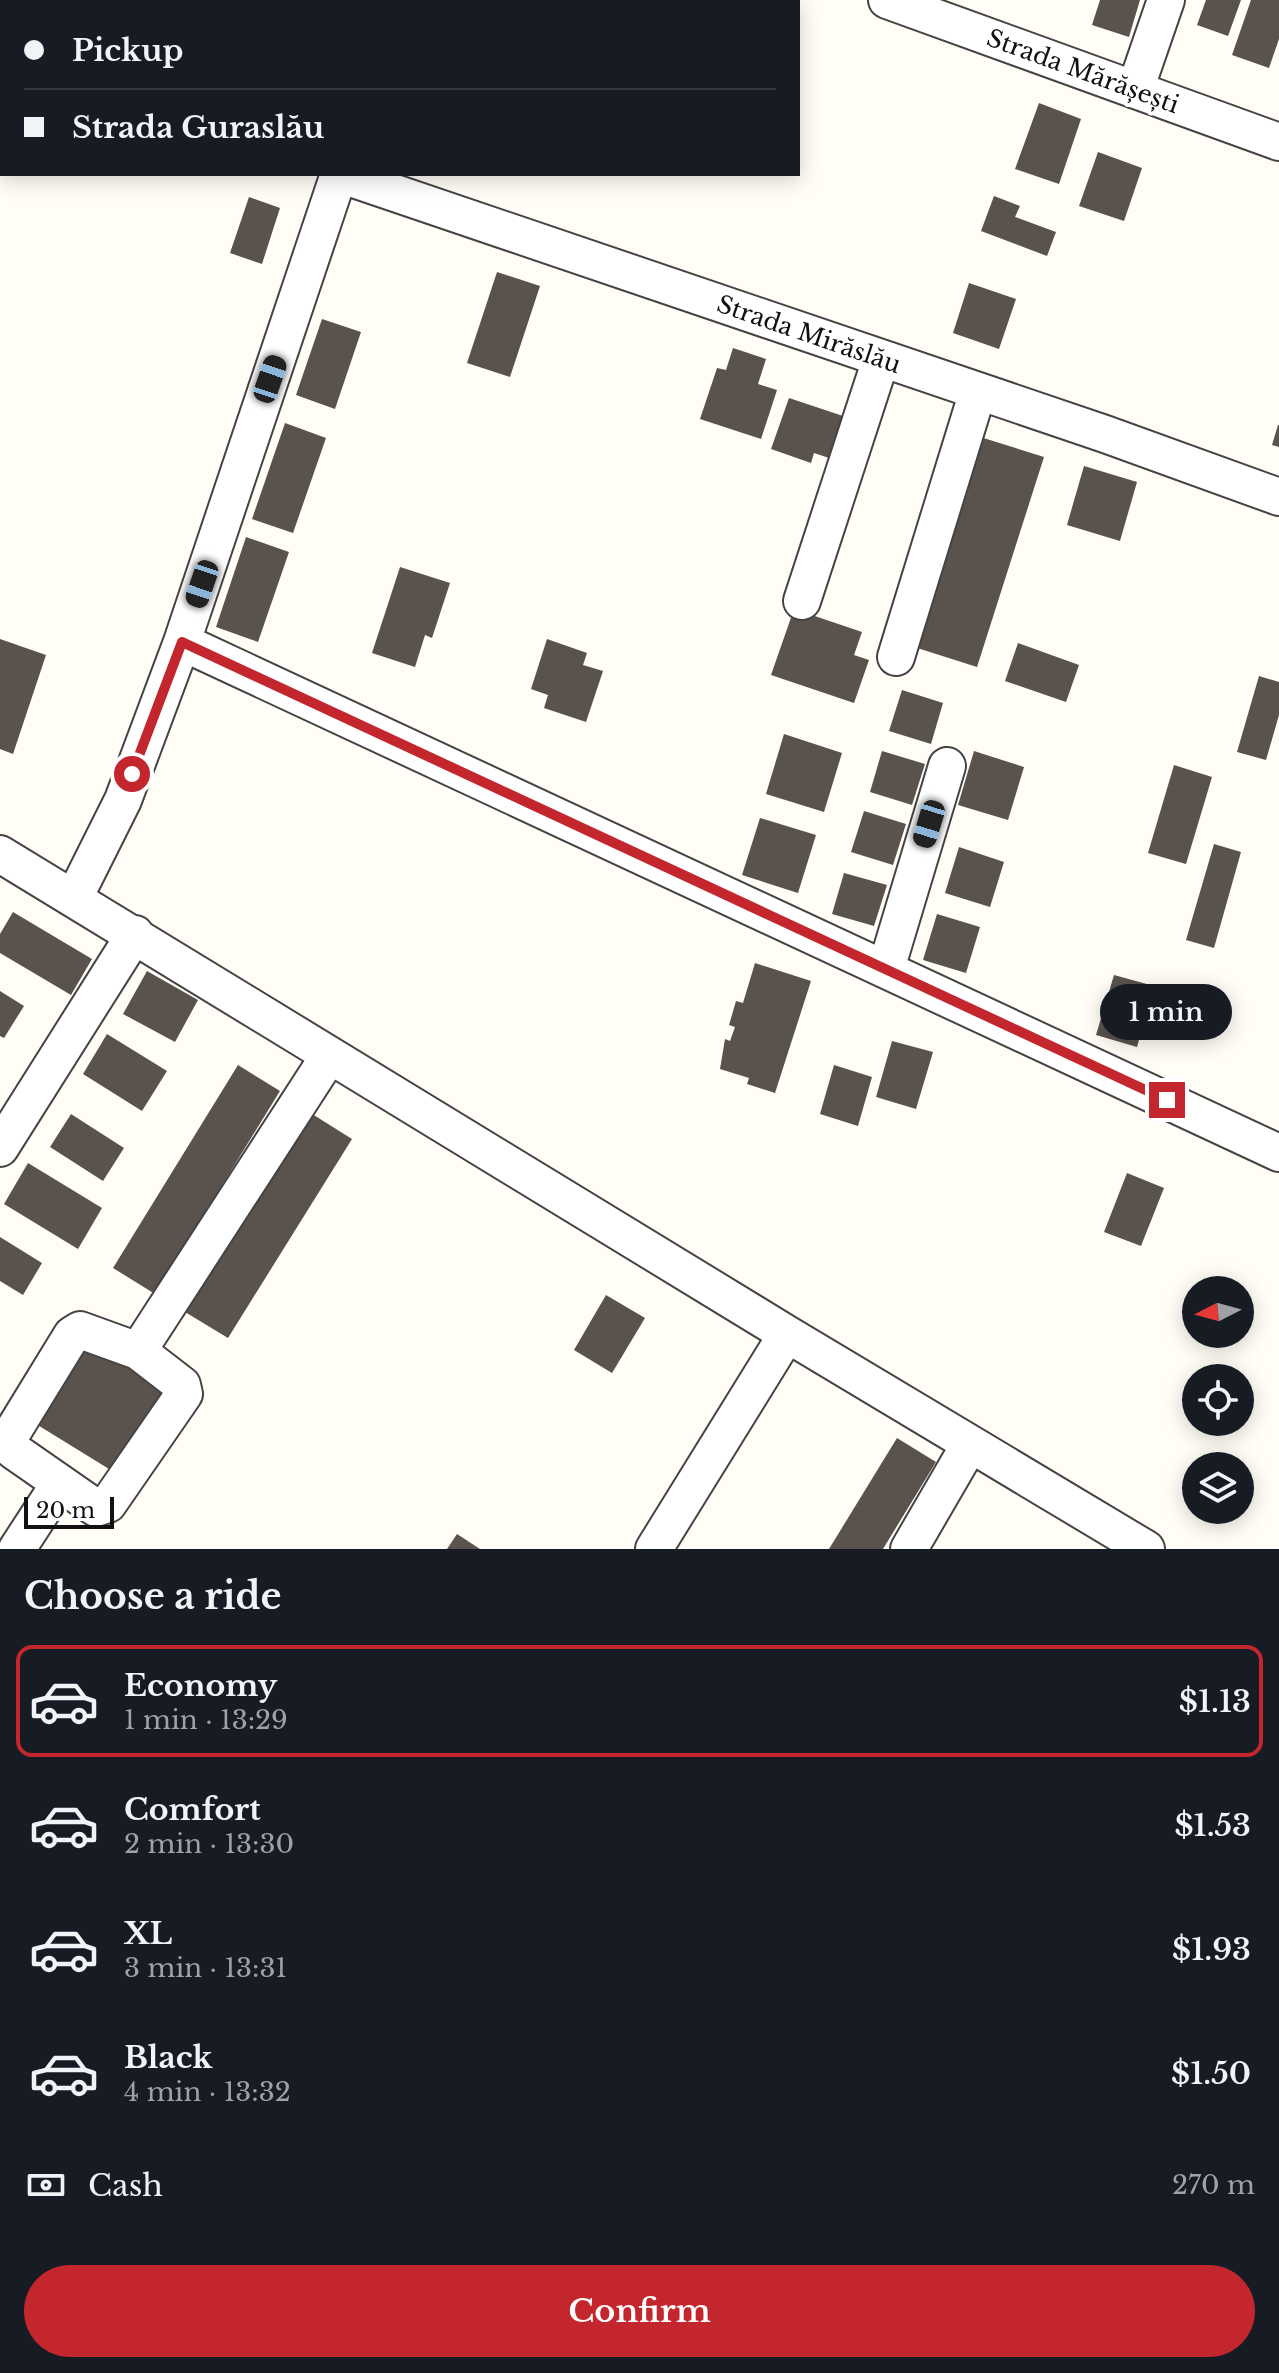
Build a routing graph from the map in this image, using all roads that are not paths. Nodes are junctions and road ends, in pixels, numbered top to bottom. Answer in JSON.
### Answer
{"nodes":[{"id":1,"x":887,"y":0,"type":"edge"},
{"id":2,"x":1166,"y":0,"type":"edge"},
{"id":3,"x":967,"y":14,"type":"edge"},
{"id":4,"x":1135,"y":90,"type":"junction"},
{"id":5,"x":1279,"y":142,"type":"edge"},
{"id":6,"x":338,"y":176,"type":"edge"},
{"id":7,"x":345,"y":176,"type":"edge"},
{"id":8,"x":881,"y":359,"type":"junction"},
{"id":9,"x":978,"y":391,"type":"junction"},
{"id":10,"x":1279,"y":497,"type":"edge"},
{"id":11,"x":802,"y":601,"type":"dead end"},
{"id":12,"x":182,"y":642,"type":"junction"},
{"id":13,"x":896,"y":657,"type":"dead end"},
{"id":14,"x":947,"y":766,"type":"dead end"},
{"id":15,"x":0,"y":854,"type":"edge"},
{"id":16,"x":74,"y":898,"type":"junction"},
{"id":17,"x":135,"y":934,"type":"junction"},
{"id":18,"x":886,"y":969,"type":"junction"},
{"id":19,"x":329,"y":1056,"type":"junction"},
{"id":20,"x":0,"y":1148,"type":"edge"},
{"id":21,"x":1279,"y":1153,"type":"edge"},
{"id":22,"x":787,"y":1334,"type":"junction"},
{"id":23,"x":138,"y":1351,"type":"junction"},
{"id":24,"x":970,"y":1444,"type":"junction"},
{"id":25,"x":60,"y":1483,"type":"junction"},
{"id":26,"x":17,"y":1549,"type":"edge"},
{"id":27,"x":654,"y":1549,"type":"edge"},
{"id":28,"x":909,"y":1549,"type":"edge"},
{"id":29,"x":1146,"y":1549,"type":"edge"}],
"edges":[{"from":1,"to":3,"type":"street","name":"Strada Mărășești"},
{"from":2,"to":4,"type":"street"},
{"from":3,"to":4,"type":"street","name":"Strada Mărășești"},
{"from":4,"to":5,"type":"street","name":"Strada Mărășești"},
{"from":6,"to":12,"type":"street"},
{"from":7,"to":8,"type":"street","name":"Strada Mirăslău"},
{"from":8,"to":9,"type":"street","name":"Strada Mirăslău"},
{"from":8,"to":11,"type":"street"},
{"from":9,"to":10,"type":"street","name":"Strada Mirăslău"},
{"from":9,"to":13,"type":"street"},
{"from":12,"to":16,"type":"street"},
{"from":12,"to":18,"type":"street"},
{"from":14,"to":18,"type":"street"},
{"from":15,"to":16,"type":"street"},
{"from":16,"to":17,"type":"street"},
{"from":17,"to":19,"type":"street"},
{"from":17,"to":20,"type":"street"},
{"from":18,"to":21,"type":"street"},
{"from":19,"to":22,"type":"street"},
{"from":19,"to":23,"type":"street"},
{"from":22,"to":24,"type":"street"},
{"from":22,"to":27,"type":"street"},
{"from":23,"to":25,"type":"street"},
{"from":23,"to":25,"type":"street"},
{"from":24,"to":28,"type":"street"},
{"from":24,"to":29,"type":"street"},
{"from":25,"to":26,"type":"street"}]}
